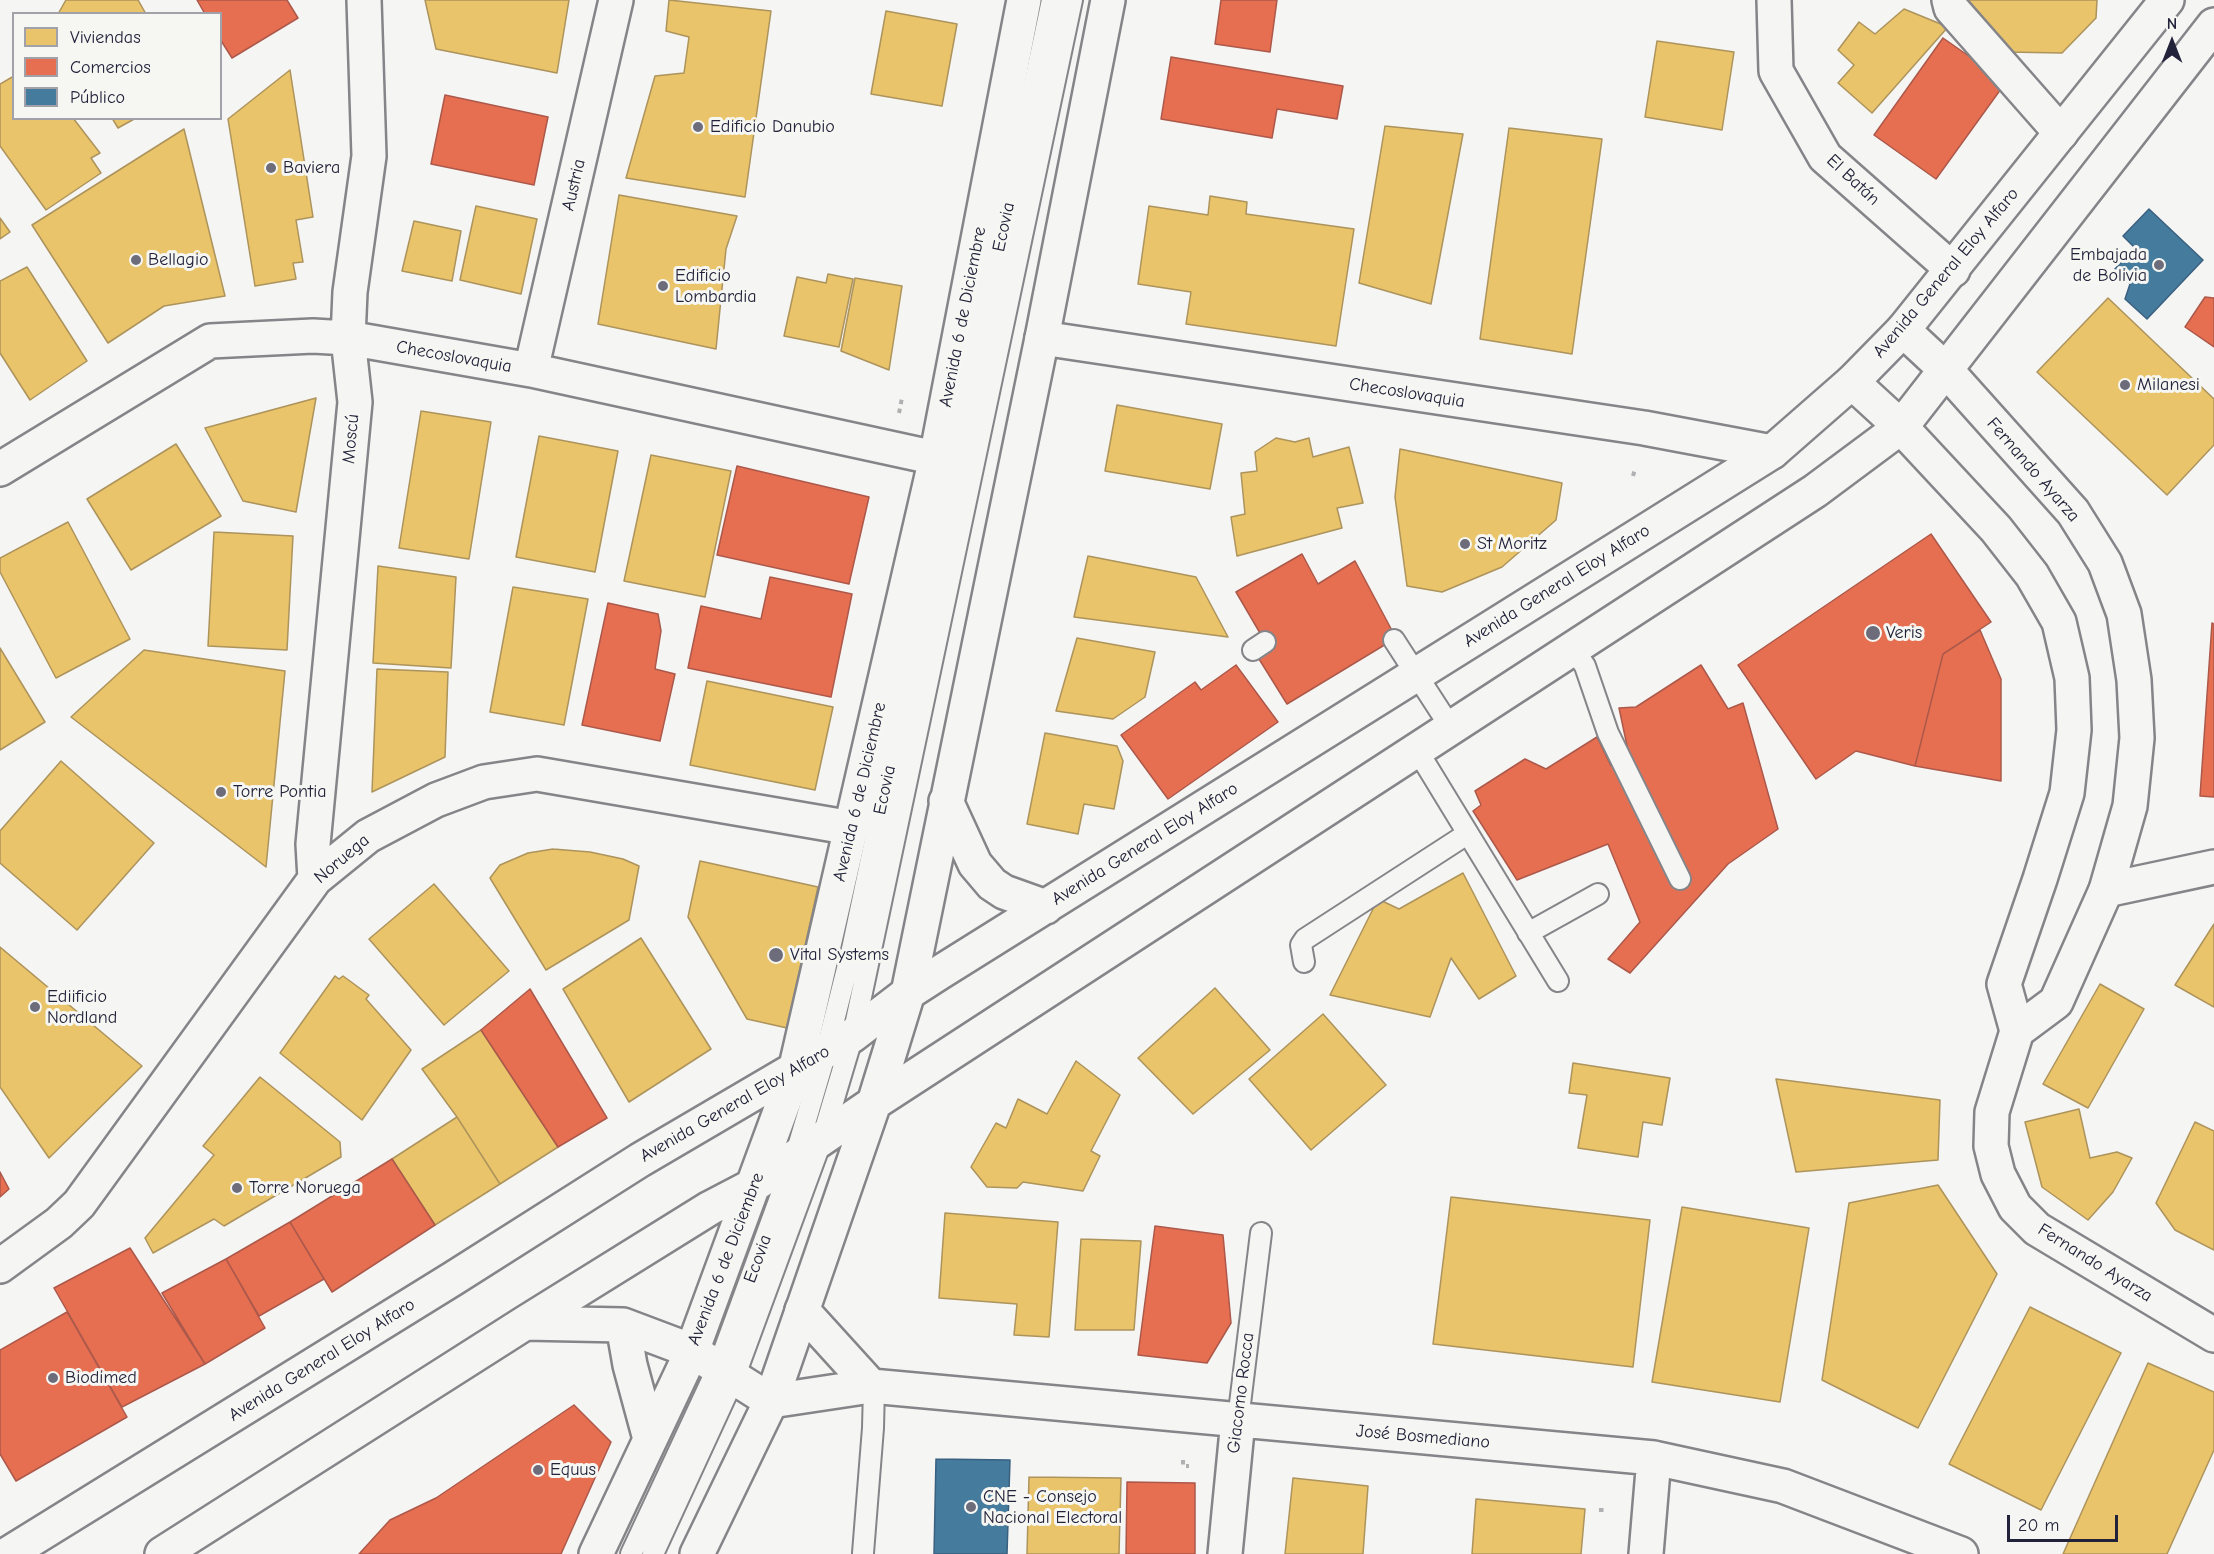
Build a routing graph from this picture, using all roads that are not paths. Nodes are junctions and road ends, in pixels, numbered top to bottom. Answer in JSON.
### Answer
{"nodes":[{"id":1,"x":364,"y":0,"type":"edge"},
{"id":2,"x":616,"y":0,"type":"edge"},
{"id":3,"x":1024,"y":0,"type":"edge"},
{"id":4,"x":1052,"y":0,"type":"edge"},
{"id":5,"x":1072,"y":0,"type":"edge"},
{"id":6,"x":1108,"y":0,"type":"edge"},
{"id":7,"x":1774,"y":0,"type":"edge"},
{"id":8,"x":1949,"y":0,"type":"edge"},
{"id":9,"x":2167,"y":0,"type":"edge"},
{"id":10,"x":2214,"y":25,"type":"edge"},
{"id":11,"x":2061,"y":133,"type":"junction"},
{"id":12,"x":1953,"y":270,"type":"junction"},
{"id":13,"x":1903,"y":330,"type":"junction"},
{"id":14,"x":348,"y":338,"type":"junction"},
{"id":15,"x":1042,"y":338,"type":"junction"},
{"id":16,"x":531,"y":370,"type":"junction"},
{"id":17,"x":1946,"y":370,"type":"junction"},
{"id":18,"x":1852,"y":382,"type":"junction"},
{"id":19,"x":1901,"y":427,"type":"junction"},
{"id":20,"x":1772,"y":452,"type":"junction"},
{"id":21,"x":936,"y":458,"type":"junction"},
{"id":22,"x":0,"y":470,"type":"edge"},
{"id":23,"x":1394,"y":640,"type":"dead end"},
{"id":24,"x":1574,"y":648,"type":"junction"},
{"id":25,"x":1417,"y":674,"type":"junction"},
{"id":26,"x":1451,"y":728,"type":"junction"},
{"id":27,"x":1417,"y":750,"type":"junction"},
{"id":28,"x":946,"y":801,"type":"junction"},
{"id":29,"x":852,"y":828,"type":"junction"},
{"id":30,"x":1467,"y":834,"type":"junction"},
{"id":31,"x":2214,"y":867,"type":"edge"},
{"id":32,"x":315,"y":879,"type":"junction"},
{"id":33,"x":1680,"y":879,"type":"dead end"},
{"id":34,"x":2106,"y":890,"type":"junction"},
{"id":35,"x":1598,"y":894,"type":"dead end"},
{"id":36,"x":1046,"y":907,"type":"junction"},
{"id":37,"x":1528,"y":933,"type":"junction"},
{"id":38,"x":1304,"y":962,"type":"dead end"},
{"id":39,"x":1558,"y":981,"type":"dead end"},
{"id":40,"x":908,"y":993,"type":"junction"},
{"id":41,"x":2017,"y":1031,"type":"junction"},
{"id":42,"x":840,"y":1043,"type":"junction"},
{"id":43,"x":795,"y":1071,"type":"junction"},
{"id":44,"x":874,"y":1103,"type":"junction"},
{"id":45,"x":822,"y":1139,"type":"junction"},
{"id":46,"x":795,"y":1157,"type":"junction"},
{"id":47,"x":754,"y":1185,"type":"junction"},
{"id":48,"x":1261,"y":1233,"type":"dead end"},
{"id":49,"x":0,"y":1266,"type":"edge"},
{"id":50,"x":802,"y":1310,"type":"junction"},
{"id":51,"x":525,"y":1323,"type":"junction"},
{"id":52,"x":623,"y":1324,"type":"junction"},
{"id":53,"x":2214,"y":1335,"type":"edge"},
{"id":54,"x":714,"y":1365,"type":"junction"},
{"id":55,"x":873,"y":1387,"type":"junction"},
{"id":56,"x":771,"y":1401,"type":"junction"},
{"id":57,"x":1238,"y":1420,"type":"junction"},
{"id":58,"x":650,"y":1439,"type":"junction"},
{"id":59,"x":1654,"y":1458,"type":"junction"},
{"id":60,"x":863,"y":1553,"type":"edge"},
{"id":61,"x":8,"y":1554,"type":"edge"},
{"id":62,"x":162,"y":1554,"type":"edge"},
{"id":63,"x":596,"y":1554,"type":"edge"},
{"id":64,"x":631,"y":1554,"type":"edge"},
{"id":65,"x":653,"y":1554,"type":"edge"},
{"id":66,"x":697,"y":1554,"type":"edge"},
{"id":67,"x":1225,"y":1554,"type":"edge"},
{"id":68,"x":1646,"y":1554,"type":"edge"},
{"id":69,"x":1961,"y":1554,"type":"edge"}],
"edges":[{"from":1,"to":14,"type":"main road","name":"Moscú"},
{"from":2,"to":16,"type":"main road","name":"Austria"},
{"from":3,"to":21,"type":"main road","name":"Avenida 6 de Diciembre"},
{"from":4,"to":42,"type":"lane","name":"Ecovia"},
{"from":5,"to":42,"type":"lane","name":"Ecovia"},
{"from":6,"to":15,"type":"main road"},
{"from":7,"to":12,"type":"main road","name":"El Batán"},
{"from":8,"to":11,"type":"main road"},
{"from":9,"to":11,"type":"main road","name":"Avenida General Eloy Alfaro"},
{"from":10,"to":17,"type":"main road"},
{"from":11,"to":12,"type":"main road","name":"Avenida General Eloy Alfaro"},
{"from":12,"to":13,"type":"main road","name":"Avenida General Eloy Alfaro"},
{"from":13,"to":17,"type":"main road","name":"Fernando Ayarza"},
{"from":13,"to":18,"type":"main road","name":"Avenida General Eloy Alfaro"},
{"from":14,"to":16,"type":"main road","name":"Checoslovaquia"},
{"from":14,"to":22,"type":"main road","name":"Checoslovaquia"},
{"from":14,"to":32,"type":"main road","name":"Moscú"},
{"from":15,"to":20,"type":"main road","name":"Checoslovaquia"},
{"from":15,"to":28,"type":"main road"},
{"from":16,"to":21,"type":"main road","name":"Checoslovaquia"},
{"from":17,"to":19,"type":"main road"},
{"from":17,"to":34,"type":"main road","name":"Fernando Ayarza"},
{"from":18,"to":19,"type":"main road"},
{"from":18,"to":20,"type":"main road","name":"Avenida General Eloy Alfaro"},
{"from":19,"to":24,"type":"main road"},
{"from":19,"to":41,"type":"main road"},
{"from":20,"to":25,"type":"main road","name":"Avenida General Eloy Alfaro"},
{"from":21,"to":29,"type":"main road","name":"Avenida 6 de Diciembre"},
{"from":23,"to":25,"type":"lane"},
{"from":24,"to":26,"type":"main road"},
{"from":24,"to":33,"type":"lane"},
{"from":25,"to":26,"type":"lane"},
{"from":25,"to":36,"type":"main road","name":"Avenida General Eloy Alfaro"},
{"from":26,"to":27,"type":"main road"},
{"from":27,"to":30,"type":"lane"},
{"from":27,"to":44,"type":"main road"},
{"from":28,"to":36,"type":"main road"},
{"from":28,"to":40,"type":"main road"},
{"from":29,"to":32,"type":"main road","name":"Noruega"},
{"from":29,"to":43,"type":"main road","name":"Avenida 6 de Diciembre"},
{"from":30,"to":37,"type":"lane"},
{"from":30,"to":38,"type":"lane"},
{"from":31,"to":34,"type":"main road"},
{"from":32,"to":49,"type":"main road","name":"Noruega"},
{"from":34,"to":41,"type":"main road","name":"Fernando Ayarza"},
{"from":35,"to":37,"type":"lane"},
{"from":36,"to":40,"type":"main road","name":"Avenida General Eloy Alfaro"},
{"from":37,"to":39,"type":"lane"},
{"from":40,"to":42,"type":"main road","name":"Avenida General Eloy Alfaro"},
{"from":40,"to":44,"type":"main road"},
{"from":41,"to":53,"type":"main road","name":"Fernando Ayarza"},
{"from":42,"to":43,"type":"main road","name":"Avenida General Eloy Alfaro"},
{"from":42,"to":45,"type":"lane","name":"Ecovia"},
{"from":42,"to":46,"type":"lane","name":"Ecovia"},
{"from":43,"to":47,"type":"main road","name":"Avenida 6 de Diciembre"},
{"from":43,"to":61,"type":"main road","name":"Avenida General Eloy Alfaro"},
{"from":44,"to":45,"type":"main road"},
{"from":44,"to":50,"type":"main road"},
{"from":45,"to":46,"type":"main road"},
{"from":45,"to":54,"type":"lane","name":"Ecovia"},
{"from":46,"to":47,"type":"main road"},
{"from":46,"to":54,"type":"lane","name":"Ecovia"},
{"from":47,"to":51,"type":"main road"},
{"from":47,"to":54,"type":"main road","name":"Avenida 6 de Diciembre"},
{"from":48,"to":57,"type":"lane","name":"Giacomo Rocca"},
{"from":50,"to":55,"type":"main road"},
{"from":50,"to":56,"type":"main road"},
{"from":51,"to":52,"type":"main road"},
{"from":51,"to":62,"type":"main road"},
{"from":52,"to":54,"type":"main road"},
{"from":52,"to":58,"type":"main road"},
{"from":54,"to":56,"type":"main road"},
{"from":54,"to":58,"type":"main road","name":"Avenida 6 de Diciembre"},
{"from":54,"to":64,"type":"lane","name":"Ecovia"},
{"from":54,"to":65,"type":"lane","name":"Ecovia"},
{"from":55,"to":56,"type":"main road","name":"José Bosmediano"},
{"from":55,"to":57,"type":"main road","name":"José Bosmediano"},
{"from":55,"to":60,"type":"lane"},
{"from":56,"to":66,"type":"main road"},
{"from":57,"to":59,"type":"main road","name":"José Bosmediano"},
{"from":57,"to":67,"type":"main road","name":"Giacomo Rocca"},
{"from":58,"to":63,"type":"main road","name":"Avenida 6 de Diciembre"},
{"from":59,"to":68,"type":"main road"},
{"from":59,"to":69,"type":"main road","name":"José Bosmediano"}]}
